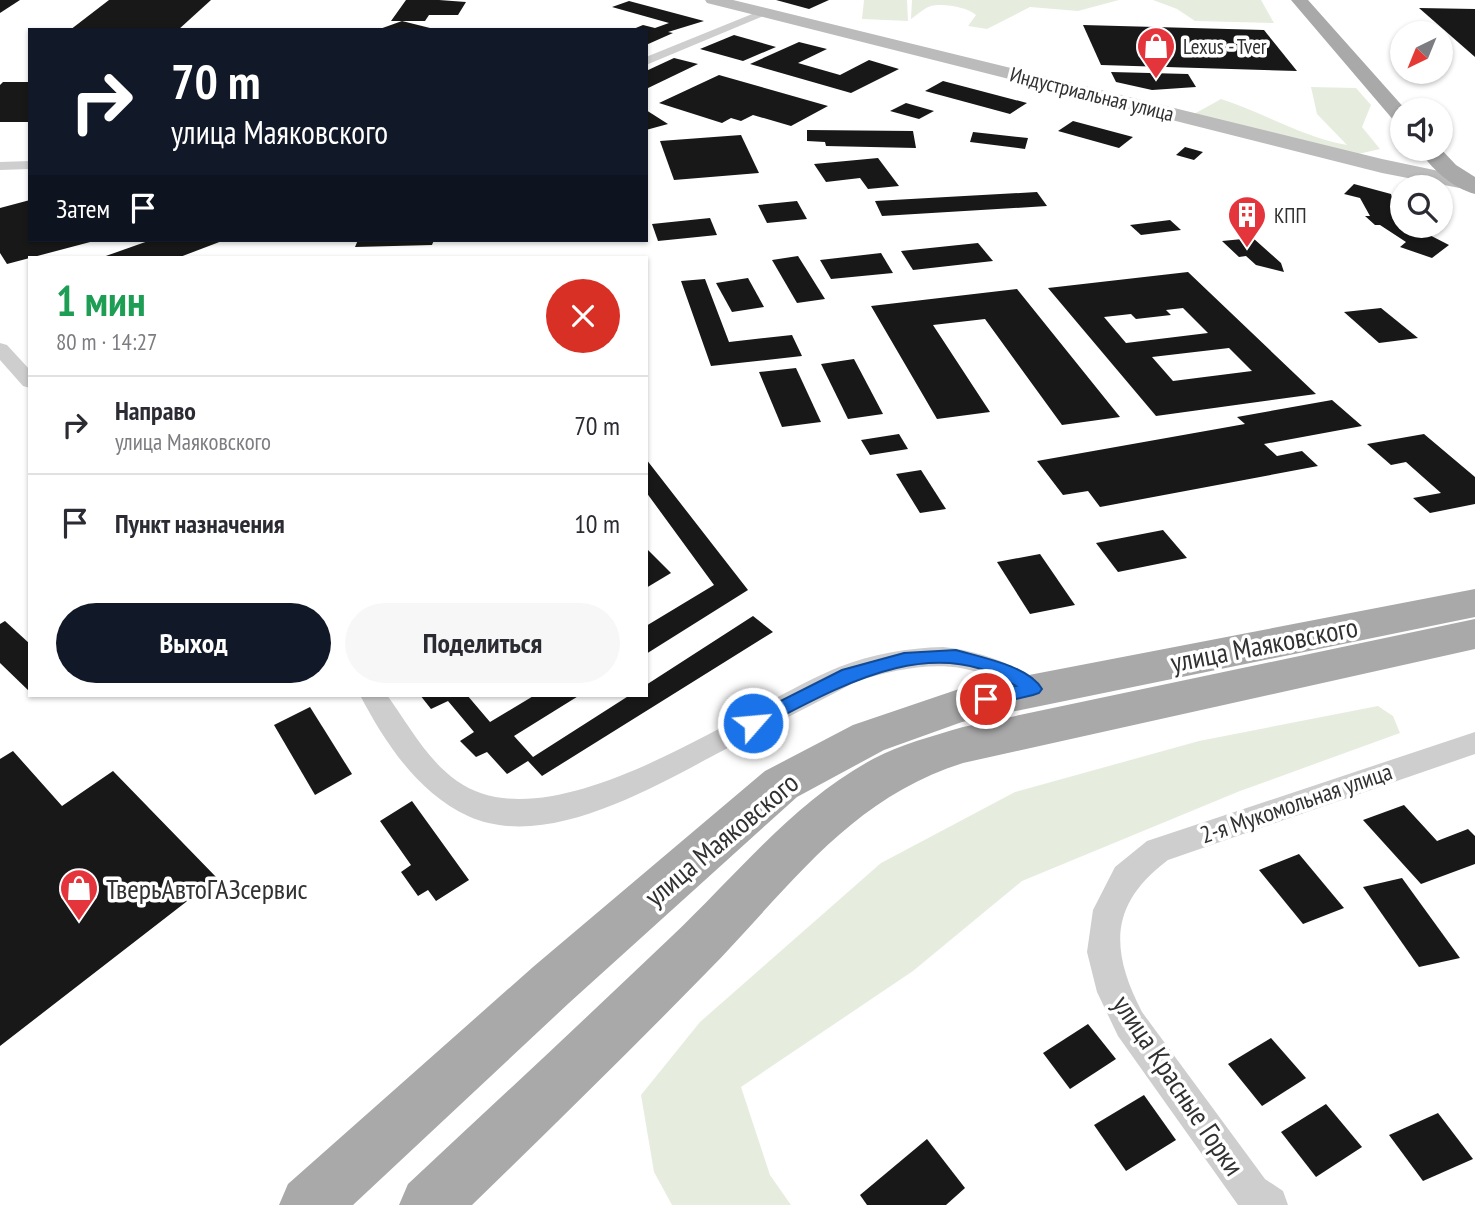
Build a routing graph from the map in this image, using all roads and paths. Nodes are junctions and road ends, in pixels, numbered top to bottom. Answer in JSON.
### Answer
{"nodes":[{"id":1,"x":692,"y":0,"type":"edge"},
{"id":2,"x":713,"y":0,"type":"edge"},
{"id":3,"x":1299,"y":0,"type":"edge"},
{"id":4,"x":1310,"y":0,"type":"edge"},
{"id":5,"x":758,"y":14,"type":"junction"},
{"id":6,"x":648,"y":60,"type":"edge"},
{"id":7,"x":1399,"y":98,"type":"edge"},
{"id":8,"x":1390,"y":103,"type":"edge"},
{"id":9,"x":1438,"y":161,"type":"edge"},
{"id":10,"x":1444,"y":161,"type":"edge"},
{"id":11,"x":28,"y":165,"type":"edge"},
{"id":12,"x":0,"y":166,"type":"edge"},
{"id":13,"x":1391,"y":175,"type":"edge"},
{"id":14,"x":1418,"y":175,"type":"edge"},
{"id":15,"x":1465,"y":191,"type":"edge"},
{"id":16,"x":0,"y":349,"type":"edge"},
{"id":17,"x":28,"y":380,"type":"edge"},
{"id":18,"x":1475,"y":603,"type":"edge"},
{"id":19,"x":1475,"y":635,"type":"edge"},
{"id":20,"x":1033,"y":689,"type":"junction"},
{"id":21,"x":374,"y":697,"type":"edge"},
{"id":22,"x":1475,"y":743,"type":"edge"},
{"id":23,"x":1126,"y":877,"type":"joint"},
{"id":24,"x":309,"y":1205,"type":"edge"},
{"id":25,"x":429,"y":1205,"type":"edge"},
{"id":26,"x":1269,"y":1205,"type":"edge"}],
"edges":[{"from":1,"to":5,"type":"street","name":"Индустриальная улица"},
{"from":2,"to":5,"type":"street","name":"Индустриальная улица"},
{"from":3,"to":8,"type":"main road"},
{"from":4,"to":7,"type":"main road"},
{"from":5,"to":6,"type":"street"},
{"from":5,"to":13,"type":"street","name":"Индустриальная улица"},
{"from":9,"to":14,"type":"street"},
{"from":10,"to":15,"type":"main road"},
{"from":11,"to":12,"type":"street"},
{"from":16,"to":17,"type":"street"},
{"from":18,"to":20,"type":"main road","name":"улица Маяковского"},
{"from":19,"to":25,"type":"main road","name":"улица Маяковского"},
{"from":20,"to":21,"type":"street"},
{"from":20,"to":24,"type":"main road","name":"улица Маяковского"},
{"from":22,"to":23,"type":"street","name":"2-я Мукомольная улица"},
{"from":23,"to":26,"type":"street","name":"улица Красные Горки"}]}
